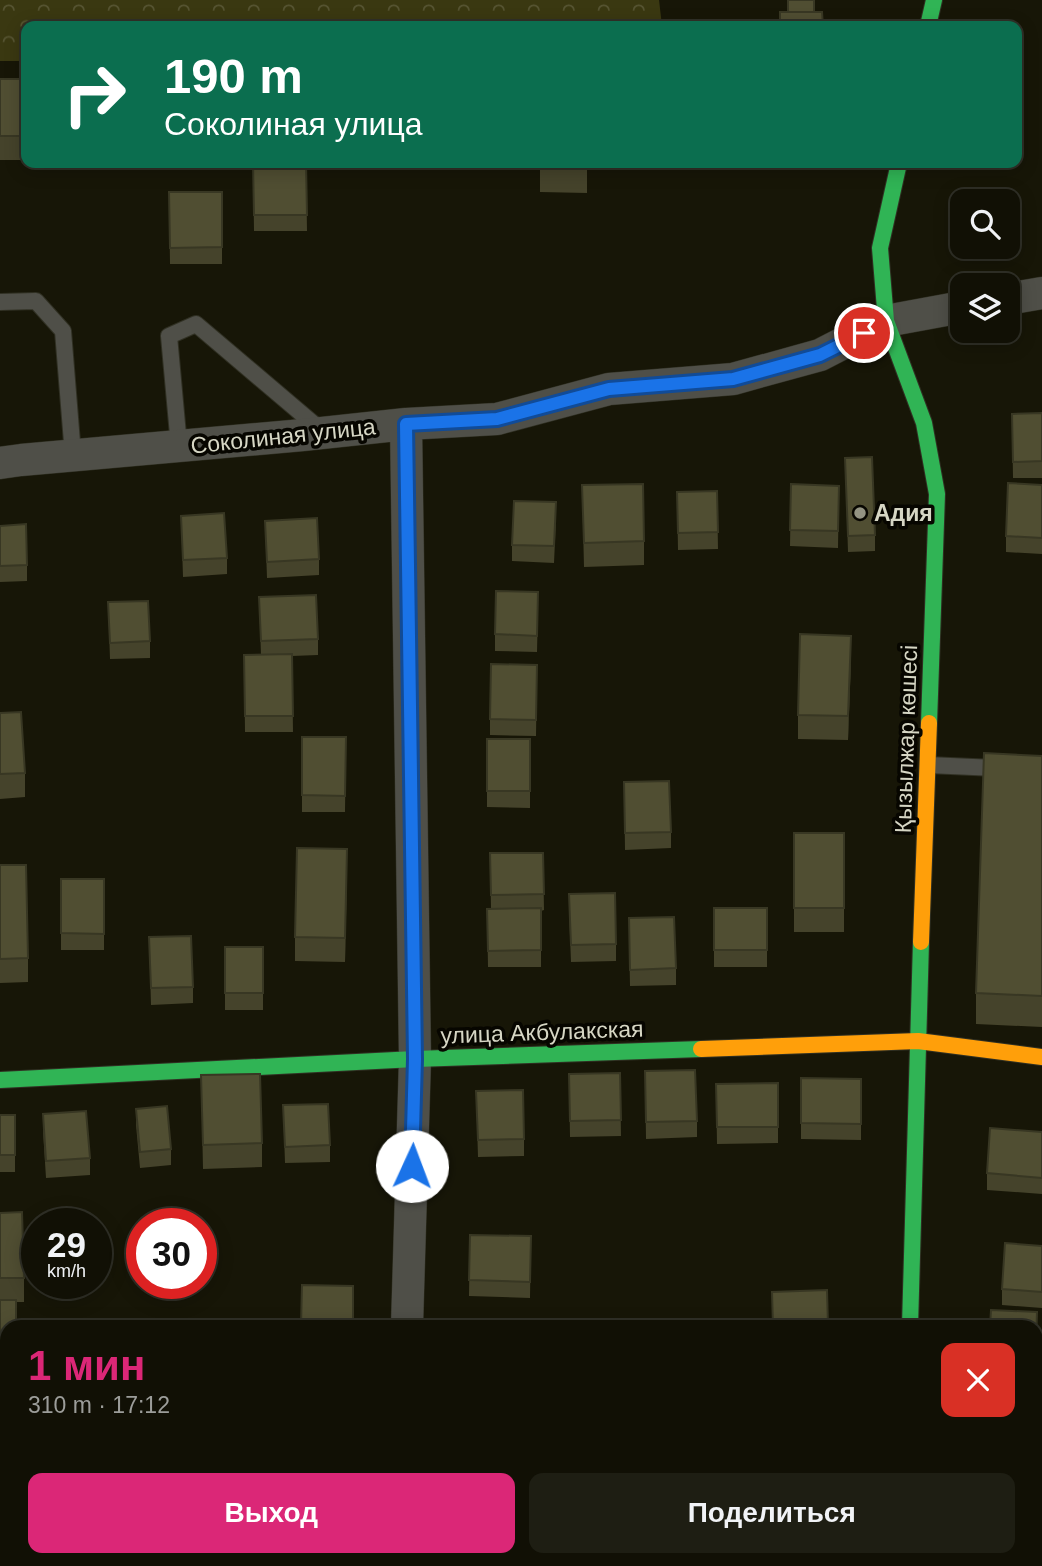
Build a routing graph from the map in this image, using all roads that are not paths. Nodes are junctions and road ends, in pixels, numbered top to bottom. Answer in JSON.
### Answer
{"nodes":[{"id":1,"x":934,"y":0,"type":"edge"},
{"id":2,"x":929,"y":21,"type":"edge"},
{"id":3,"x":898,"y":168,"type":"edge"},
{"id":4,"x":1042,"y":293,"type":"edge"},
{"id":5,"x":1020,"y":297,"type":"edge"},
{"id":6,"x":0,"y":302,"type":"edge"},
{"id":7,"x":950,"y":309,"type":"edge"},
{"id":8,"x":886,"y":321,"type":"junction"},
{"id":9,"x":406,"y":424,"type":"junction"},
{"id":10,"x":324,"y":433,"type":"junction"},
{"id":11,"x":179,"y":446,"type":"junction"},
{"id":12,"x":74,"y":455,"type":"junction"},
{"id":13,"x":0,"y":463,"type":"edge"},
{"id":14,"x":928,"y":765,"type":"junction"},
{"id":15,"x":1042,"y":770,"type":"edge"},
{"id":16,"x":918,"y":1041,"type":"junction"},
{"id":17,"x":1042,"y":1057,"type":"edge"},
{"id":18,"x":415,"y":1059,"type":"junction"},
{"id":19,"x":0,"y":1080,"type":"edge"},
{"id":20,"x":407,"y":1320,"type":"edge"},
{"id":21,"x":910,"y":1320,"type":"edge"}],
"edges":[{"from":1,"to":2,"type":"street"},
{"from":3,"to":8,"type":"street","name":"Қызылжар көшесі"},
{"from":4,"to":5,"type":"street"},
{"from":6,"to":12,"type":"lane"},
{"from":7,"to":8,"type":"street","name":"Соколиная улица"},
{"from":8,"to":9,"type":"street","name":"Соколиная улица"},
{"from":8,"to":14,"type":"street","name":"Қызылжар көшесі"},
{"from":9,"to":10,"type":"street","name":"Соколиная улица"},
{"from":9,"to":18,"type":"street"},
{"from":10,"to":11,"type":"street","name":"Соколиная улица"},
{"from":10,"to":11,"type":"lane"},
{"from":11,"to":12,"type":"street","name":"Соколиная улица"},
{"from":12,"to":13,"type":"street","name":"Соколиная улица"},
{"from":14,"to":15,"type":"lane"},
{"from":14,"to":16,"type":"street","name":"Қызылжар көшесі"},
{"from":16,"to":17,"type":"street","name":"улица Акбулакская"},
{"from":16,"to":18,"type":"street","name":"улица Акбулакская"},
{"from":16,"to":21,"type":"street","name":"Қызылжар көшесі"},
{"from":18,"to":19,"type":"street","name":"улица Акбулакская"},
{"from":18,"to":20,"type":"street"}]}
